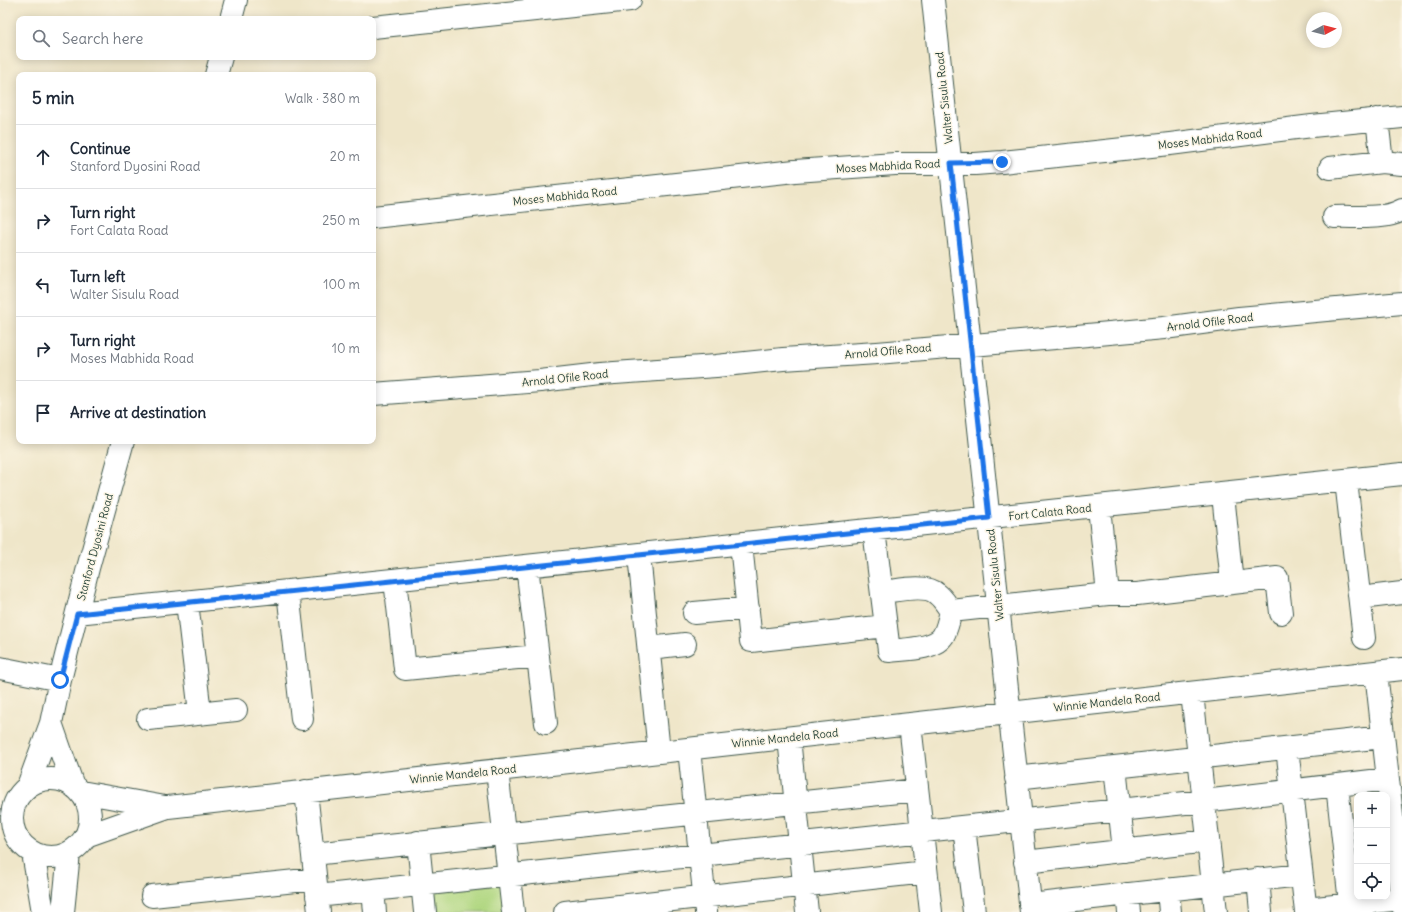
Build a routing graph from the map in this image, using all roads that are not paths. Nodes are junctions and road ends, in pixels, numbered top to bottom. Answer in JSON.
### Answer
{"nodes":[{"id":1,"x":236,"y":0,"type":"edge"},
{"id":2,"x":630,"y":0,"type":"edge"},
{"id":3,"x":934,"y":0,"type":"edge"},
{"id":4,"x":232,"y":16,"type":"edge"},
{"id":5,"x":376,"y":27,"type":"edge"},
{"id":6,"x":220,"y":60,"type":"edge"},
{"id":7,"x":217,"y":72,"type":"edge"},
{"id":8,"x":1402,"y":117,"type":"edge"},
{"id":9,"x":1377,"y":119,"type":"junction"},
{"id":10,"x":951,"y":163,"type":"junction"},
{"id":11,"x":1392,"y":163,"type":"edge"},
{"id":12,"x":1330,"y":168,"type":"dead end"},
{"id":13,"x":1402,"y":210,"type":"edge"},
{"id":14,"x":376,"y":217,"type":"edge"},
{"id":15,"x":1334,"y":217,"type":"dead end"},
{"id":16,"x":1402,"y":303,"type":"edge"},
{"id":17,"x":970,"y":345,"type":"junction"},
{"id":18,"x":376,"y":394,"type":"edge"},
{"id":19,"x":122,"y":444,"type":"edge"},
{"id":20,"x":1402,"y":474,"type":"edge"},
{"id":21,"x":1346,"y":481,"type":"junction"},
{"id":22,"x":1223,"y":494,"type":"junction"},
{"id":23,"x":1099,"y":506,"type":"junction"},
{"id":24,"x":989,"y":518,"type":"junction"},
{"id":25,"x":874,"y":530,"type":"junction"},
{"id":26,"x":742,"y":544,"type":"junction"},
{"id":27,"x":639,"y":555,"type":"junction"},
{"id":28,"x":527,"y":566,"type":"junction"},
{"id":29,"x":395,"y":580,"type":"junction"},
{"id":30,"x":1232,"y":583,"type":"junction"},
{"id":31,"x":288,"y":591,"type":"junction"},
{"id":32,"x":882,"y":592,"type":"junction"},
{"id":33,"x":1108,"y":594,"type":"junction"},
{"id":34,"x":1402,"y":594,"type":"edge"},
{"id":35,"x":1360,"y":598,"type":"junction"},
{"id":36,"x":187,"y":602,"type":"junction"},
{"id":37,"x":998,"y":606,"type":"junction"},
{"id":38,"x":748,"y":608,"type":"junction"},
{"id":39,"x":951,"y":611,"type":"junction"},
{"id":40,"x":694,"y":613,"type":"dead end"},
{"id":41,"x":1281,"y":613,"type":"dead end"},
{"id":42,"x":77,"y":614,"type":"junction"},
{"id":43,"x":886,"y":626,"type":"junction"},
{"id":44,"x":1364,"y":638,"type":"dead end"},
{"id":45,"x":685,"y":644,"type":"dead end"},
{"id":46,"x":649,"y":648,"type":"junction"},
{"id":47,"x":538,"y":656,"type":"junction"},
{"id":48,"x":0,"y":668,"type":"edge"},
{"id":49,"x":1402,"y":669,"type":"edge"},
{"id":50,"x":1376,"y":672,"type":"junction"},
{"id":51,"x":60,"y":680,"type":"junction"},
{"id":52,"x":1192,"y":693,"type":"junction"},
{"id":53,"x":236,"y":710,"type":"dead end"},
{"id":54,"x":200,"y":713,"type":"junction"},
{"id":55,"x":1010,"y":713,"type":"junction"},
{"id":56,"x":302,"y":718,"type":"dead end"},
{"id":57,"x":148,"y":719,"type":"dead end"},
{"id":58,"x":51,"y":722,"type":"junction"},
{"id":59,"x":546,"y":724,"type":"dead end"},
{"id":60,"x":910,"y":724,"type":"junction"},
{"id":61,"x":1383,"y":737,"type":"junction"},
{"id":62,"x":789,"y":738,"type":"junction"},
{"id":63,"x":1288,"y":748,"type":"junction"},
{"id":64,"x":689,"y":749,"type":"junction"},
{"id":65,"x":659,"y":752,"type":"junction"},
{"id":66,"x":1199,"y":758,"type":"junction"},
{"id":67,"x":1392,"y":765,"type":"edge"},
{"id":68,"x":1114,"y":767,"type":"junction"},
{"id":69,"x":497,"y":770,"type":"junction"},
{"id":70,"x":1016,"y":778,"type":"junction"},
{"id":71,"x":1337,"y":785,"type":"junction"},
{"id":72,"x":28,"y":786,"type":"junction"},
{"id":73,"x":77,"y":789,"type":"junction"},
{"id":74,"x":917,"y":790,"type":"junction"},
{"id":75,"x":1292,"y":790,"type":"junction"},
{"id":76,"x":306,"y":792,"type":"junction"},
{"id":77,"x":1204,"y":801,"type":"junction"},
{"id":78,"x":795,"y":803,"type":"junction"},
{"id":79,"x":168,"y":807,"type":"junction"},
{"id":80,"x":1119,"y":810,"type":"junction"},
{"id":81,"x":696,"y":813,"type":"junction"},
{"id":82,"x":1397,"y":813,"type":"edge"},
{"id":83,"x":6,"y":821,"type":"edge"},
{"id":84,"x":1021,"y":821,"type":"junction"},
{"id":85,"x":964,"y":826,"type":"junction"},
{"id":86,"x":922,"y":831,"type":"junction"},
{"id":87,"x":504,"y":834,"type":"junction"},
{"id":88,"x":86,"y":836,"type":"junction"},
{"id":89,"x":418,"y":842,"type":"junction"},
{"id":90,"x":1208,"y":842,"type":"junction"},
{"id":91,"x":800,"y":844,"type":"junction"},
{"id":92,"x":1124,"y":851,"type":"junction"},
{"id":93,"x":32,"y":853,"type":"junction"},
{"id":94,"x":69,"y":853,"type":"junction"},
{"id":95,"x":313,"y":854,"type":"junction"},
{"id":96,"x":700,"y":854,"type":"junction"},
{"id":97,"x":1399,"y":858,"type":"edge"},
{"id":98,"x":1025,"y":862,"type":"junction"},
{"id":99,"x":926,"y":872,"type":"junction"},
{"id":100,"x":509,"y":875,"type":"junction"},
{"id":101,"x":1301,"y":875,"type":"junction"},
{"id":102,"x":1258,"y":879,"type":"junction"},
{"id":103,"x":1213,"y":884,"type":"junction"},
{"id":104,"x":422,"y":885,"type":"junction"},
{"id":105,"x":804,"y":885,"type":"junction"},
{"id":106,"x":1168,"y":889,"type":"junction"},
{"id":107,"x":373,"y":890,"type":"junction"},
{"id":108,"x":152,"y":896,"type":"dead end"},
{"id":109,"x":317,"y":896,"type":"edge"},
{"id":110,"x":1402,"y":902,"type":"edge"},
{"id":111,"x":1128,"y":903,"type":"edge"},
{"id":112,"x":706,"y":904,"type":"edge"},
{"id":113,"x":1086,"y":905,"type":"edge"},
{"id":114,"x":1030,"y":908,"type":"edge"},
{"id":115,"x":1351,"y":908,"type":"edge"},
{"id":116,"x":1306,"y":910,"type":"edge"},
{"id":117,"x":43,"y":912,"type":"edge"},
{"id":118,"x":63,"y":912,"type":"edge"},
{"id":119,"x":375,"y":912,"type":"edge"},
{"id":120,"x":425,"y":912,"type":"edge"},
{"id":121,"x":513,"y":912,"type":"edge"},
{"id":122,"x":565,"y":912,"type":"edge"},
{"id":123,"x":807,"y":912,"type":"edge"},
{"id":124,"x":931,"y":912,"type":"edge"},
{"id":125,"x":969,"y":912,"type":"edge"},
{"id":126,"x":1170,"y":912,"type":"edge"},
{"id":127,"x":1216,"y":912,"type":"edge"},
{"id":128,"x":1261,"y":912,"type":"edge"}],
"edges":[{"from":1,"to":4,"type":"street"},
{"from":2,"to":5,"type":"street"},
{"from":3,"to":10,"type":"street","name":"Walter Sisulu Road"},
{"from":6,"to":7,"type":"street"},
{"from":8,"to":9,"type":"street","name":"Moses Mabhida Road"},
{"from":9,"to":10,"type":"street","name":"Moses Mabhida Road"},
{"from":9,"to":11,"type":"street"},
{"from":10,"to":14,"type":"street","name":"Moses Mabhida Road"},
{"from":10,"to":17,"type":"street","name":"Walter Sisulu Road"},
{"from":11,"to":12,"type":"street"},
{"from":13,"to":15,"type":"street"},
{"from":16,"to":17,"type":"street","name":"Arnold Ofile Road"},
{"from":17,"to":18,"type":"street","name":"Arnold Ofile Road"},
{"from":17,"to":24,"type":"street","name":"Walter Sisulu Road"},
{"from":19,"to":42,"type":"street","name":"Stanford Dyosini Road"},
{"from":20,"to":21,"type":"street","name":"Fort Calata Road"},
{"from":21,"to":22,"type":"street","name":"Fort Calata Road"},
{"from":21,"to":35,"type":"street"},
{"from":22,"to":23,"type":"street","name":"Fort Calata Road"},
{"from":22,"to":30,"type":"street"},
{"from":23,"to":24,"type":"street","name":"Fort Calata Road"},
{"from":23,"to":33,"type":"street"},
{"from":24,"to":25,"type":"street","name":"Fort Calata Road"},
{"from":24,"to":37,"type":"street","name":"Walter Sisulu Road"},
{"from":25,"to":26,"type":"street","name":"Fort Calata Road"},
{"from":25,"to":32,"type":"street"},
{"from":26,"to":27,"type":"street","name":"Fort Calata Road"},
{"from":26,"to":38,"type":"street"},
{"from":27,"to":28,"type":"street","name":"Fort Calata Road"},
{"from":27,"to":46,"type":"street"},
{"from":28,"to":29,"type":"street","name":"Fort Calata Road"},
{"from":28,"to":47,"type":"street"},
{"from":29,"to":31,"type":"street","name":"Fort Calata Road"},
{"from":29,"to":47,"type":"street"},
{"from":30,"to":33,"type":"street"},
{"from":30,"to":41,"type":"street"},
{"from":31,"to":36,"type":"street","name":"Fort Calata Road"},
{"from":31,"to":56,"type":"street"},
{"from":32,"to":39,"type":"street"},
{"from":32,"to":43,"type":"street"},
{"from":33,"to":37,"type":"street"},
{"from":34,"to":35,"type":"street"},
{"from":35,"to":44,"type":"street"},
{"from":36,"to":42,"type":"street","name":"Fort Calata Road"},
{"from":36,"to":54,"type":"street"},
{"from":37,"to":39,"type":"street"},
{"from":37,"to":55,"type":"street","name":"Walter Sisulu Road"},
{"from":38,"to":40,"type":"street"},
{"from":38,"to":43,"type":"street"},
{"from":39,"to":43,"type":"street"},
{"from":42,"to":51,"type":"street","name":"Stanford Dyosini Road"},
{"from":45,"to":46,"type":"street"},
{"from":46,"to":65,"type":"street"},
{"from":47,"to":59,"type":"street"},
{"from":48,"to":51,"type":"street"},
{"from":49,"to":50,"type":"street","name":"Winnie Mandela Road"},
{"from":50,"to":52,"type":"street","name":"Winnie Mandela Road"},
{"from":50,"to":61,"type":"street"},
{"from":51,"to":58,"type":"street","name":"Stanford Dyosini Road"},
{"from":52,"to":55,"type":"street","name":"Winnie Mandela Road"},
{"from":52,"to":66,"type":"street"},
{"from":53,"to":54,"type":"street"},
{"from":54,"to":57,"type":"street"},
{"from":55,"to":60,"type":"street","name":"Winnie Mandela Road"},
{"from":55,"to":70,"type":"street","name":"Walter Sisulu Road"},
{"from":58,"to":72,"type":"street","name":"Stanford Dyosini Road"},
{"from":58,"to":73,"type":"street"},
{"from":60,"to":62,"type":"street","name":"Winnie Mandela Road"},
{"from":60,"to":74,"type":"street"},
{"from":61,"to":63,"type":"street"},
{"from":61,"to":67,"type":"street"},
{"from":62,"to":64,"type":"street","name":"Winnie Mandela Road"},
{"from":62,"to":78,"type":"street"},
{"from":63,"to":66,"type":"street"},
{"from":63,"to":75,"type":"street"},
{"from":64,"to":65,"type":"street","name":"Winnie Mandela Road"},
{"from":64,"to":81,"type":"street"},
{"from":65,"to":69,"type":"street","name":"Winnie Mandela Road"},
{"from":66,"to":68,"type":"street"},
{"from":66,"to":77,"type":"street"},
{"from":67,"to":71,"type":"street"},
{"from":67,"to":82,"type":"street"},
{"from":68,"to":70,"type":"street"},
{"from":68,"to":80,"type":"street"},
{"from":69,"to":76,"type":"street","name":"Winnie Mandela Road"},
{"from":69,"to":87,"type":"street"},
{"from":70,"to":84,"type":"street","name":"Walter Sisulu Road"},
{"from":71,"to":75,"type":"street"},
{"from":71,"to":115,"type":"street"},
{"from":72,"to":73,"type":"street"},
{"from":72,"to":83,"type":"street"},
{"from":73,"to":79,"type":"street","name":"Winnie Mandela Road"},
{"from":73,"to":88,"type":"street"},
{"from":74,"to":78,"type":"street"},
{"from":74,"to":86,"type":"street"},
{"from":75,"to":77,"type":"street"},
{"from":75,"to":101,"type":"street"},
{"from":76,"to":79,"type":"street","name":"Winnie Mandela Road"},
{"from":76,"to":95,"type":"street"},
{"from":77,"to":80,"type":"street"},
{"from":77,"to":90,"type":"street"},
{"from":78,"to":81,"type":"street"},
{"from":78,"to":91,"type":"street"},
{"from":79,"to":88,"type":"street","name":"Winnie Mandela Road"},
{"from":80,"to":84,"type":"street"},
{"from":80,"to":92,"type":"street"},
{"from":81,"to":87,"type":"street"},
{"from":81,"to":96,"type":"street"},
{"from":82,"to":97,"type":"street"},
{"from":83,"to":93,"type":"street"},
{"from":84,"to":85,"type":"street"},
{"from":84,"to":98,"type":"street","name":"Walter Sisulu Road"},
{"from":85,"to":86,"type":"street"},
{"from":85,"to":125,"type":"street"},
{"from":86,"to":91,"type":"street"},
{"from":86,"to":99,"type":"street"},
{"from":87,"to":89,"type":"street"},
{"from":87,"to":100,"type":"street"},
{"from":88,"to":94,"type":"street"},
{"from":89,"to":95,"type":"street"},
{"from":89,"to":104,"type":"street"},
{"from":90,"to":92,"type":"street"},
{"from":90,"to":103,"type":"street"},
{"from":91,"to":96,"type":"street"},
{"from":91,"to":105,"type":"street"},
{"from":92,"to":98,"type":"street"},
{"from":93,"to":94,"type":"street"},
{"from":93,"to":117,"type":"street"},
{"from":94,"to":118,"type":"street"},
{"from":95,"to":109,"type":"street"},
{"from":96,"to":100,"type":"street"},
{"from":96,"to":112,"type":"street"},
{"from":97,"to":110,"type":"street"},
{"from":98,"to":114,"type":"street","name":"Walter Sisulu Road"},
{"from":99,"to":105,"type":"street"},
{"from":99,"to":124,"type":"street"},
{"from":100,"to":104,"type":"street"},
{"from":100,"to":121,"type":"street"},
{"from":101,"to":102,"type":"street"},
{"from":101,"to":116,"type":"street"},
{"from":102,"to":103,"type":"street"},
{"from":102,"to":128,"type":"street"},
{"from":103,"to":106,"type":"street"},
{"from":103,"to":127,"type":"street"},
{"from":104,"to":107,"type":"street"},
{"from":104,"to":120,"type":"street"},
{"from":105,"to":112,"type":"street"},
{"from":105,"to":123,"type":"street"},
{"from":106,"to":111,"type":"street"},
{"from":106,"to":126,"type":"street"},
{"from":107,"to":109,"type":"street"},
{"from":107,"to":119,"type":"street"},
{"from":108,"to":109,"type":"street"},
{"from":110,"to":115,"type":"street"},
{"from":111,"to":113,"type":"street"},
{"from":112,"to":122,"type":"street"},
{"from":113,"to":114,"type":"street"},
{"from":115,"to":116,"type":"street"}]}
